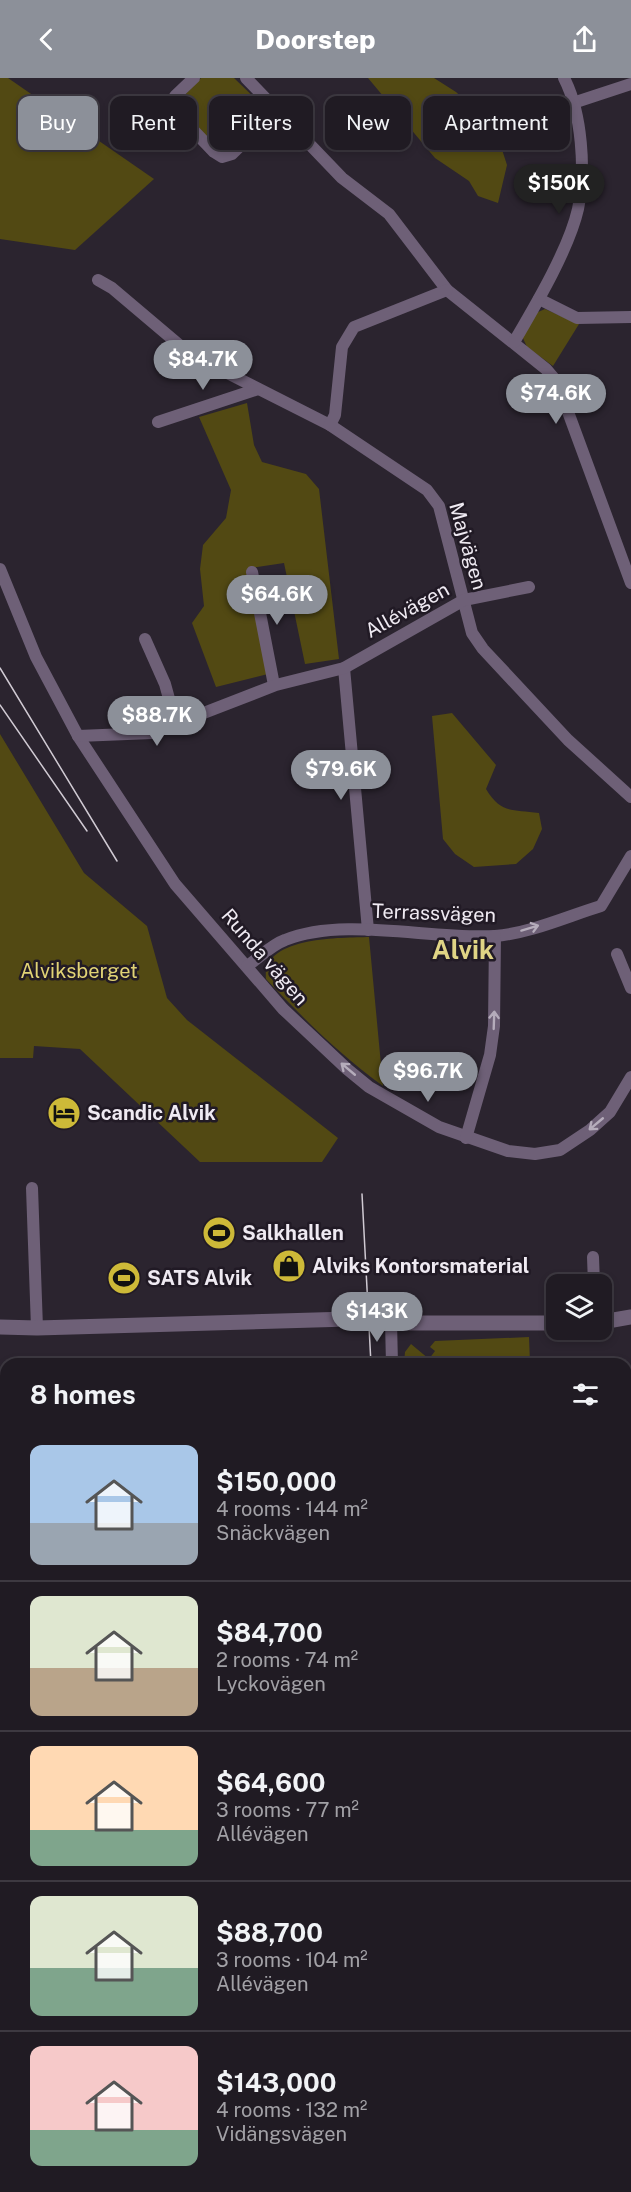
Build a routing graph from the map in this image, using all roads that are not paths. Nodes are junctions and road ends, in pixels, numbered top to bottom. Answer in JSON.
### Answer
{"nodes":[{"id":1,"x":194,"y":78,"type":"edge"},
{"id":2,"x":564,"y":78,"type":"edge"},
{"id":3,"x":250,"y":79,"type":"edge"},
{"id":4,"x":631,"y":84,"type":"edge"},
{"id":5,"x":264,"y":96,"type":"edge"},
{"id":6,"x":573,"y":103,"type":"junction"},
{"id":7,"x":209,"y":147,"type":"edge"},
{"id":8,"x":313,"y":149,"type":"edge"},
{"id":9,"x":212,"y":150,"type":"edge"},
{"id":10,"x":236,"y":150,"type":"edge"},
{"id":11,"x":98,"y":280,"type":"dead end"},
{"id":12,"x":447,"y":290,"type":"junction"},
{"id":13,"x":539,"y":299,"type":"junction"},
{"id":14,"x":631,"y":317,"type":"edge"},
{"id":15,"x":514,"y":342,"type":"junction"},
{"id":16,"x":258,"y":389,"type":"junction"},
{"id":17,"x":158,"y":422,"type":"dead end"},
{"id":18,"x":330,"y":424,"type":"junction"},
{"id":19,"x":0,"y":569,"type":"edge"},
{"id":20,"x":252,"y":572,"type":"dead end"},
{"id":21,"x":631,"y":583,"type":"edge"},
{"id":22,"x":529,"y":588,"type":"dead end"},
{"id":23,"x":464,"y":600,"type":"junction"},
{"id":24,"x":145,"y":639,"type":"dead end"},
{"id":25,"x":344,"y":669,"type":"junction"},
{"id":26,"x":274,"y":685,"type":"junction"},
{"id":27,"x":176,"y":724,"type":"junction"},
{"id":28,"x":78,"y":736,"type":"junction"},
{"id":29,"x":631,"y":797,"type":"edge"},
{"id":30,"x":631,"y":856,"type":"edge"},
{"id":31,"x":368,"y":930,"type":"junction"},
{"id":32,"x":495,"y":936,"type":"junction"},
{"id":33,"x":616,"y":954,"type":"dead end"},
{"id":34,"x":247,"y":966,"type":"junction"},
{"id":35,"x":631,"y":988,"type":"edge"},
{"id":36,"x":631,"y":1077,"type":"edge"},
{"id":37,"x":466,"y":1138,"type":"junction"},
{"id":38,"x":32,"y":1188,"type":"dead end"},
{"id":39,"x":593,"y":1257,"type":"dead end"},
{"id":40,"x":594,"y":1274,"type":"edge"},
{"id":41,"x":631,"y":1317,"type":"edge"},
{"id":42,"x":612,"y":1320,"type":"edge"},
{"id":43,"x":391,"y":1322,"type":"junction"},
{"id":44,"x":546,"y":1323,"type":"edge"},
{"id":45,"x":612,"y":1324,"type":"edge"},
{"id":46,"x":0,"y":1327,"type":"edge"},
{"id":47,"x":631,"y":1327,"type":"edge"},
{"id":48,"x":37,"y":1328,"type":"junction"},
{"id":49,"x":392,"y":1358,"type":"edge"}],
"edges":[{"from":1,"to":7,"type":"street"},
{"from":2,"to":6,"type":"street"},
{"from":3,"to":5,"type":"street"},
{"from":4,"to":6,"type":"street"},
{"from":6,"to":13,"type":"street"},
{"from":8,"to":12,"type":"street"},
{"from":9,"to":10,"type":"street"},
{"from":11,"to":16,"type":"street","name":"Majvägen"},
{"from":12,"to":15,"type":"street"},
{"from":12,"to":18,"type":"street"},
{"from":13,"to":14,"type":"street"},
{"from":13,"to":15,"type":"street"},
{"from":15,"to":21,"type":"street"},
{"from":16,"to":17,"type":"street"},
{"from":16,"to":18,"type":"street","name":"Majvägen"},
{"from":18,"to":23,"type":"street","name":"Majvägen"},
{"from":19,"to":28,"type":"street","name":"Runda vägen"},
{"from":20,"to":26,"type":"street"},
{"from":22,"to":23,"type":"street","name":"Allévägen"},
{"from":23,"to":25,"type":"street","name":"Allévägen"},
{"from":23,"to":29,"type":"street","name":"Majvägen"},
{"from":24,"to":27,"type":"street"},
{"from":25,"to":26,"type":"street","name":"Allévägen"},
{"from":25,"to":31,"type":"street"},
{"from":26,"to":27,"type":"street","name":"Allévägen"},
{"from":27,"to":28,"type":"street","name":"Allévägen"},
{"from":28,"to":34,"type":"street","name":"Runda vägen"},
{"from":32,"to":30,"type":"street","name":"Terrassvägen","one_way":true},
{"from":31,"to":32,"type":"street","name":"Terrassvägen"},
{"from":31,"to":34,"type":"street","name":"Terrassvägen"},
{"from":37,"to":32,"type":"street","one_way":true},
{"from":33,"to":35,"type":"street"},
{"from":37,"to":34,"type":"street","name":"Runda vägen","one_way":true},
{"from":36,"to":37,"type":"street","name":"Runda vägen","one_way":true},
{"from":38,"to":48,"type":"street"},
{"from":39,"to":40,"type":"street"},
{"from":41,"to":42,"type":"street"},
{"from":43,"to":44,"type":"street"},
{"from":43,"to":48,"type":"street"},
{"from":43,"to":49,"type":"street"},
{"from":45,"to":47,"type":"street"},
{"from":46,"to":48,"type":"street"}]}
